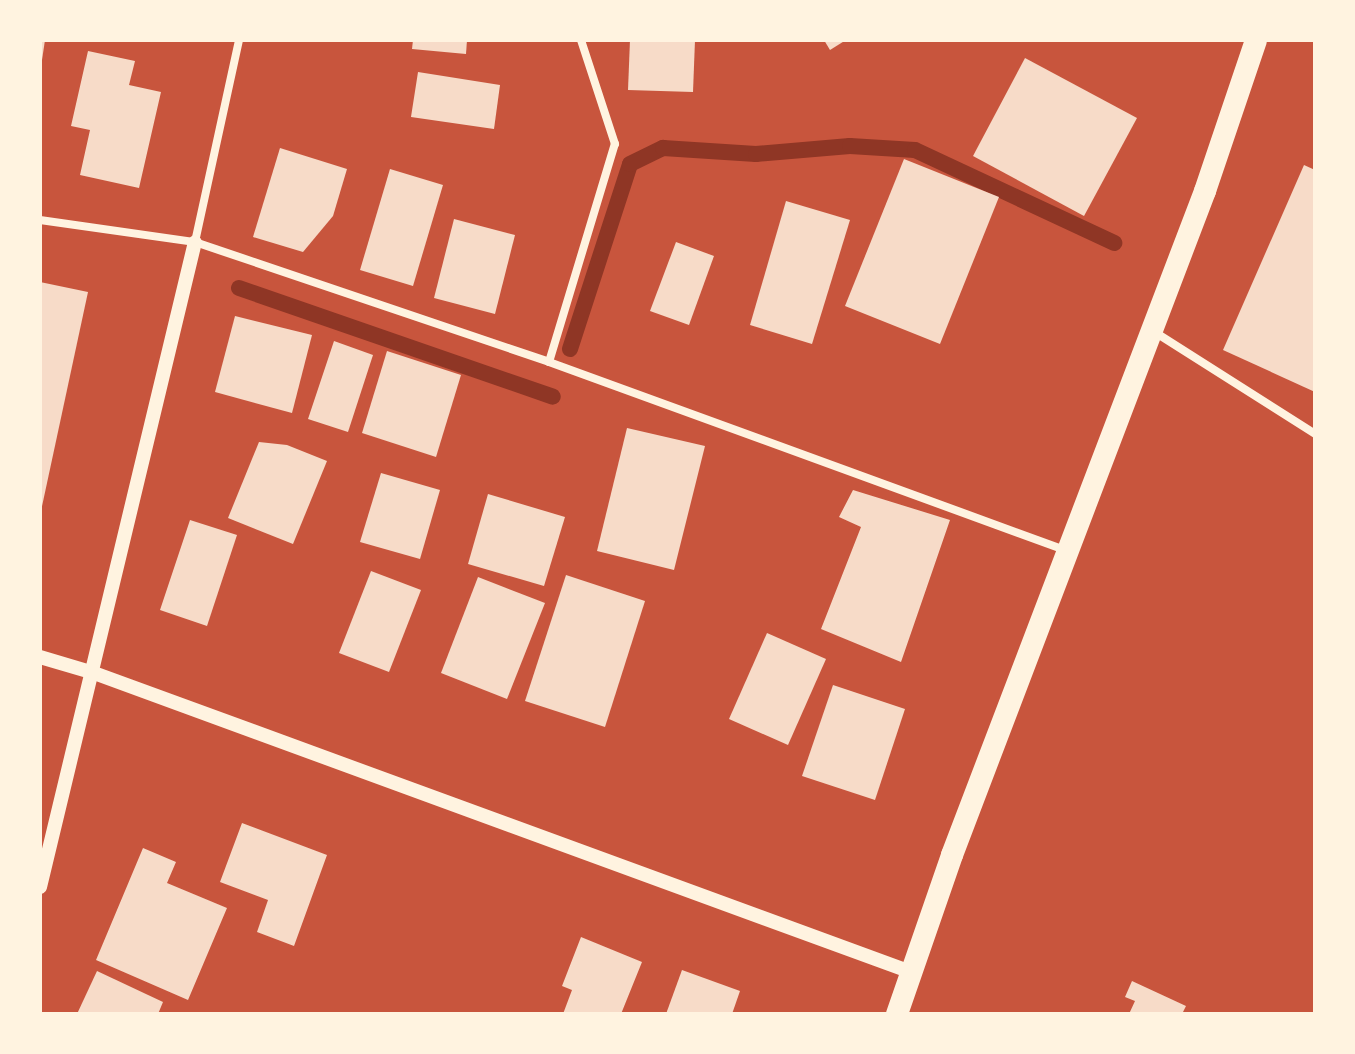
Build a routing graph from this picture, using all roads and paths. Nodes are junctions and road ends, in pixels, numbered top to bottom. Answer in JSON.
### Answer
{"nodes":[{"id":1,"x":239,"y":40,"type":"edge"},
{"id":2,"x":581,"y":40,"type":"edge"},
{"id":3,"x":1256,"y":40,"type":"edge"},
{"id":4,"x":40,"y":220,"type":"edge"},
{"id":5,"x":195,"y":242,"type":"junction"},
{"id":6,"x":1149,"y":329,"type":"junction"},
{"id":7,"x":549,"y":362,"type":"junction"},
{"id":8,"x":1315,"y":434,"type":"edge"},
{"id":9,"x":1069,"y":552,"type":"junction"},
{"id":10,"x":40,"y":657,"type":"edge"},
{"id":11,"x":94,"y":673,"type":"junction"},
{"id":12,"x":40,"y":887,"type":"edge"},
{"id":13,"x":911,"y":972,"type":"junction"},
{"id":14,"x":897,"y":1014,"type":"edge"}],
"edges":[{"from":1,"to":5,"type":"street"},
{"from":2,"to":7,"type":"street"},
{"from":3,"to":6,"type":"highway"},
{"from":4,"to":5,"type":"street"},
{"from":5,"to":7,"type":"street"},
{"from":5,"to":11,"type":"street"},
{"from":6,"to":8,"type":"street"},
{"from":6,"to":9,"type":"highway"},
{"from":7,"to":9,"type":"street"},
{"from":9,"to":13,"type":"highway"},
{"from":10,"to":11,"type":"street"},
{"from":11,"to":12,"type":"street"},
{"from":11,"to":13,"type":"street"},
{"from":13,"to":14,"type":"highway"}]}
